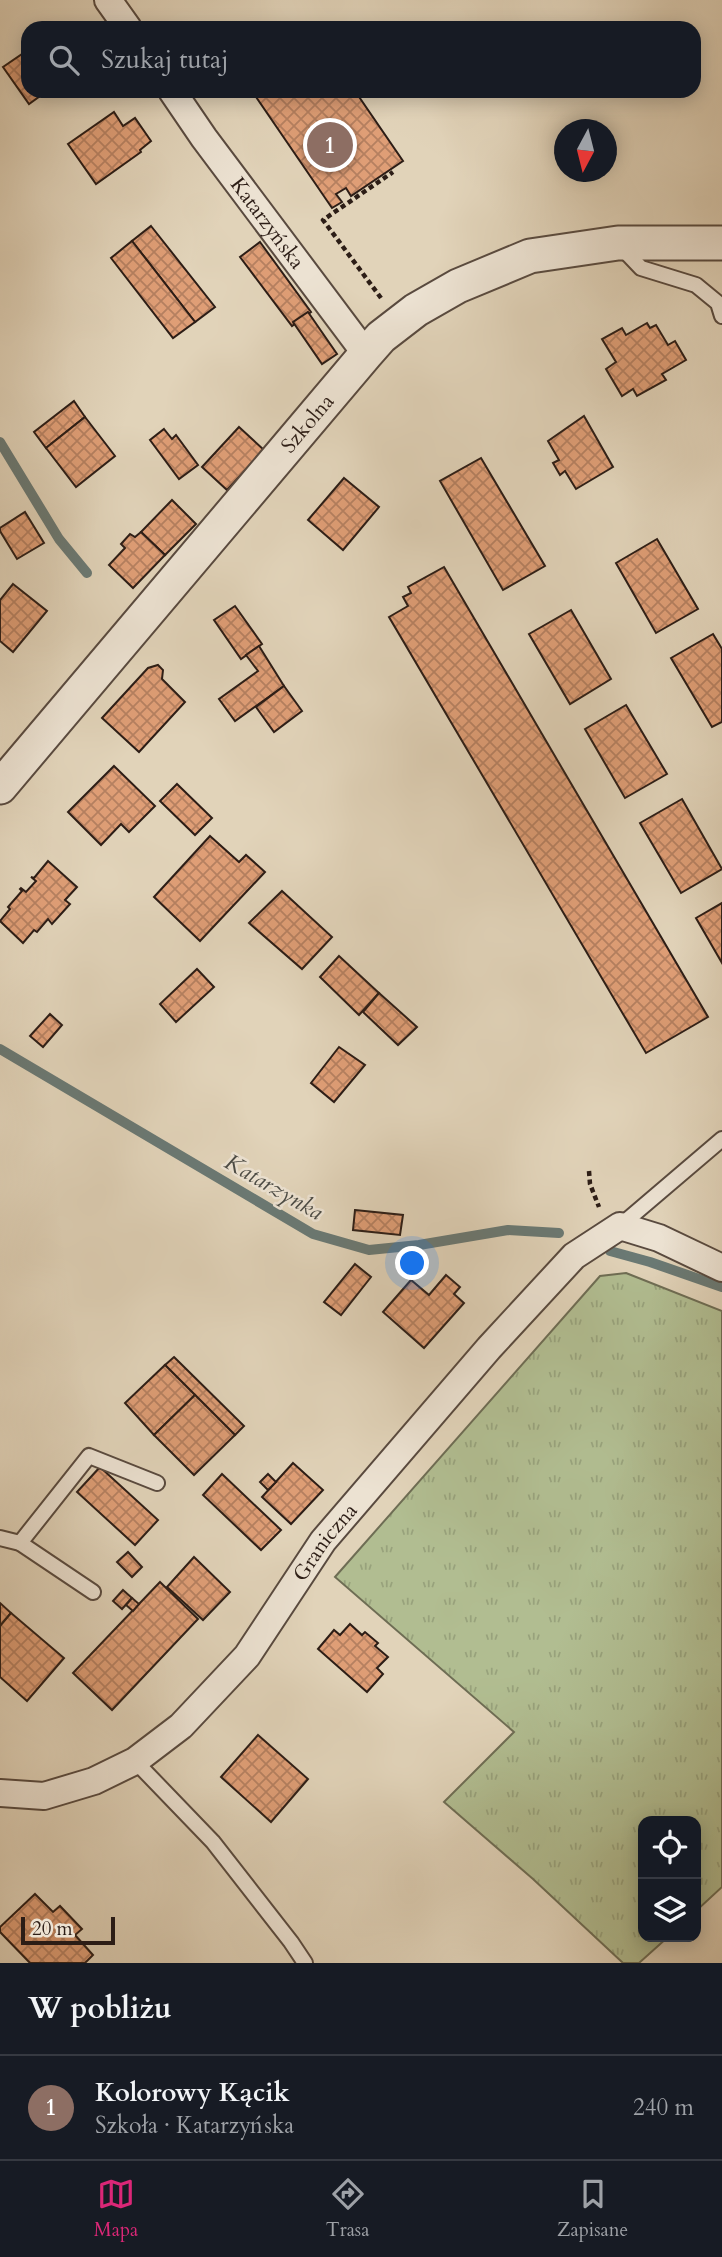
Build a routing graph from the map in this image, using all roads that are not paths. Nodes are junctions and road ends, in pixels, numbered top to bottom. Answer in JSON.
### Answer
{"nodes":[{"id":1,"x":108,"y":0,"type":"edge"},
{"id":2,"x":123,"y":21,"type":"edge"},
{"id":3,"x":177,"y":98,"type":"edge"},
{"id":4,"x":618,"y":243,"type":"junction"},
{"id":5,"x":722,"y":243,"type":"edge"},
{"id":6,"x":722,"y":316,"type":"edge"},
{"id":7,"x":366,"y":354,"type":"junction"},
{"id":8,"x":0,"y":786,"type":"edge"},
{"id":9,"x":722,"y":1139,"type":"edge"},
{"id":10,"x":620,"y":1226,"type":"junction"},
{"id":11,"x":722,"y":1268,"type":"edge"},
{"id":12,"x":157,"y":1483,"type":"dead end"},
{"id":13,"x":0,"y":1538,"type":"edge"},
{"id":14,"x":20,"y":1543,"type":"junction"},
{"id":15,"x":93,"y":1592,"type":"dead end"},
{"id":16,"x":135,"y":1761,"type":"junction"},
{"id":17,"x":0,"y":1793,"type":"edge"},
{"id":18,"x":305,"y":1963,"type":"edge"}],
"edges":[{"from":1,"to":2,"type":"street"},
{"from":3,"to":7,"type":"street","name":"Katarzyńska"},
{"from":4,"to":5,"type":"street","name":"Szkolna"},
{"from":4,"to":6,"type":"lane"},
{"from":4,"to":7,"type":"street","name":"Szkolna"},
{"from":7,"to":8,"type":"street","name":"Szkolna"},
{"from":9,"to":10,"type":"lane"},
{"from":10,"to":11,"type":"street"},
{"from":10,"to":16,"type":"street","name":"Graniczna"},
{"from":12,"to":14,"type":"lane"},
{"from":13,"to":14,"type":"lane"},
{"from":14,"to":15,"type":"lane"},
{"from":16,"to":17,"type":"street","name":"Graniczna"},
{"from":16,"to":18,"type":"lane"}]}
